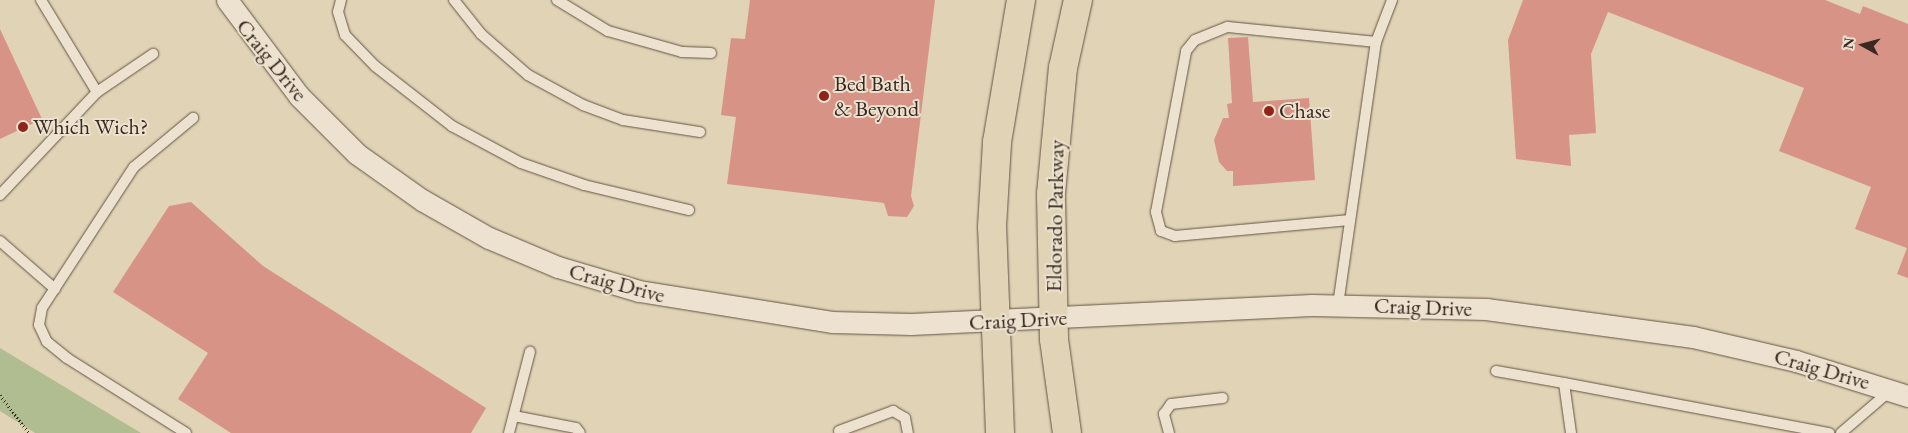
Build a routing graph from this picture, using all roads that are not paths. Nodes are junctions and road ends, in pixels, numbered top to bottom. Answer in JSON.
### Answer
{"nodes":[{"id":1,"x":42,"y":0,"type":"edge"},
{"id":2,"x":227,"y":0,"type":"edge"},
{"id":3,"x":341,"y":0,"type":"edge"},
{"id":4,"x":454,"y":0,"type":"edge"},
{"id":5,"x":557,"y":0,"type":"edge"},
{"id":6,"x":1021,"y":0,"type":"edge"},
{"id":7,"x":1078,"y":0,"type":"edge"},
{"id":8,"x":1392,"y":0,"type":"edge"},
{"id":9,"x":1376,"y":42,"type":"junction"},
{"id":10,"x":711,"y":53,"type":"dead end"},
{"id":11,"x":152,"y":54,"type":"dead end"},
{"id":12,"x":96,"y":92,"type":"junction"},
{"id":13,"x":193,"y":118,"type":"dead end"},
{"id":14,"x":700,"y":132,"type":"dead end"},
{"id":15,"x":0,"y":195,"type":"edge"},
{"id":16,"x":689,"y":210,"type":"dead end"},
{"id":17,"x":1350,"y":220,"type":"junction"},
{"id":18,"x":0,"y":241,"type":"edge"},
{"id":19,"x":54,"y":289,"type":"junction"},
{"id":20,"x":1338,"y":305,"type":"junction"},
{"id":21,"x":1053,"y":319,"type":"junction"},
{"id":22,"x":993,"y":322,"type":"junction"},
{"id":23,"x":530,"y":352,"type":"dead end"},
{"id":24,"x":1496,"y":371,"type":"dead end"},
{"id":25,"x":1564,"y":383,"type":"junction"},
{"id":26,"x":1900,"y":392,"type":"edge"},
{"id":27,"x":1223,"y":398,"type":"dead end"},
{"id":28,"x":514,"y":416,"type":"junction"},
{"id":29,"x":839,"y":431,"type":"dead end"},
{"id":30,"x":186,"y":433,"type":"edge"},
{"id":31,"x":509,"y":433,"type":"edge"},
{"id":32,"x":580,"y":433,"type":"edge"},
{"id":33,"x":908,"y":433,"type":"edge"},
{"id":34,"x":1000,"y":433,"type":"edge"},
{"id":35,"x":1067,"y":433,"type":"edge"},
{"id":36,"x":1169,"y":433,"type":"edge"},
{"id":37,"x":1571,"y":433,"type":"edge"},
{"id":38,"x":1829,"y":433,"type":"edge"},
{"id":39,"x":1841,"y":433,"type":"edge"}],
"edges":[{"from":1,"to":12,"type":"lane"},
{"from":2,"to":22,"type":"street","name":"Craig Drive"},
{"from":3,"to":16,"type":"lane"},
{"from":4,"to":14,"type":"lane"},
{"from":5,"to":10,"type":"lane"},
{"from":6,"to":22,"type":"main road"},
{"from":7,"to":21,"type":"main road","name":"Eldorado Parkway"},
{"from":8,"to":9,"type":"lane"},
{"from":9,"to":17,"type":"lane"},
{"from":9,"to":17,"type":"lane"},
{"from":11,"to":12,"type":"lane"},
{"from":12,"to":15,"type":"lane"},
{"from":13,"to":19,"type":"lane"},
{"from":17,"to":20,"type":"lane"},
{"from":18,"to":19,"type":"lane"},
{"from":19,"to":30,"type":"lane"},
{"from":20,"to":21,"type":"street","name":"Craig Drive"},
{"from":20,"to":26,"type":"street","name":"Craig Drive"},
{"from":21,"to":22,"type":"street","name":"Craig Drive"},
{"from":21,"to":35,"type":"main road","name":"Eldorado Parkway"},
{"from":22,"to":34,"type":"main road"},
{"from":23,"to":28,"type":"lane"},
{"from":24,"to":25,"type":"lane"},
{"from":25,"to":37,"type":"lane"},
{"from":25,"to":38,"type":"lane"},
{"from":26,"to":39,"type":"lane"},
{"from":27,"to":36,"type":"lane"},
{"from":28,"to":31,"type":"lane"},
{"from":28,"to":32,"type":"lane"},
{"from":29,"to":33,"type":"lane"}]}
